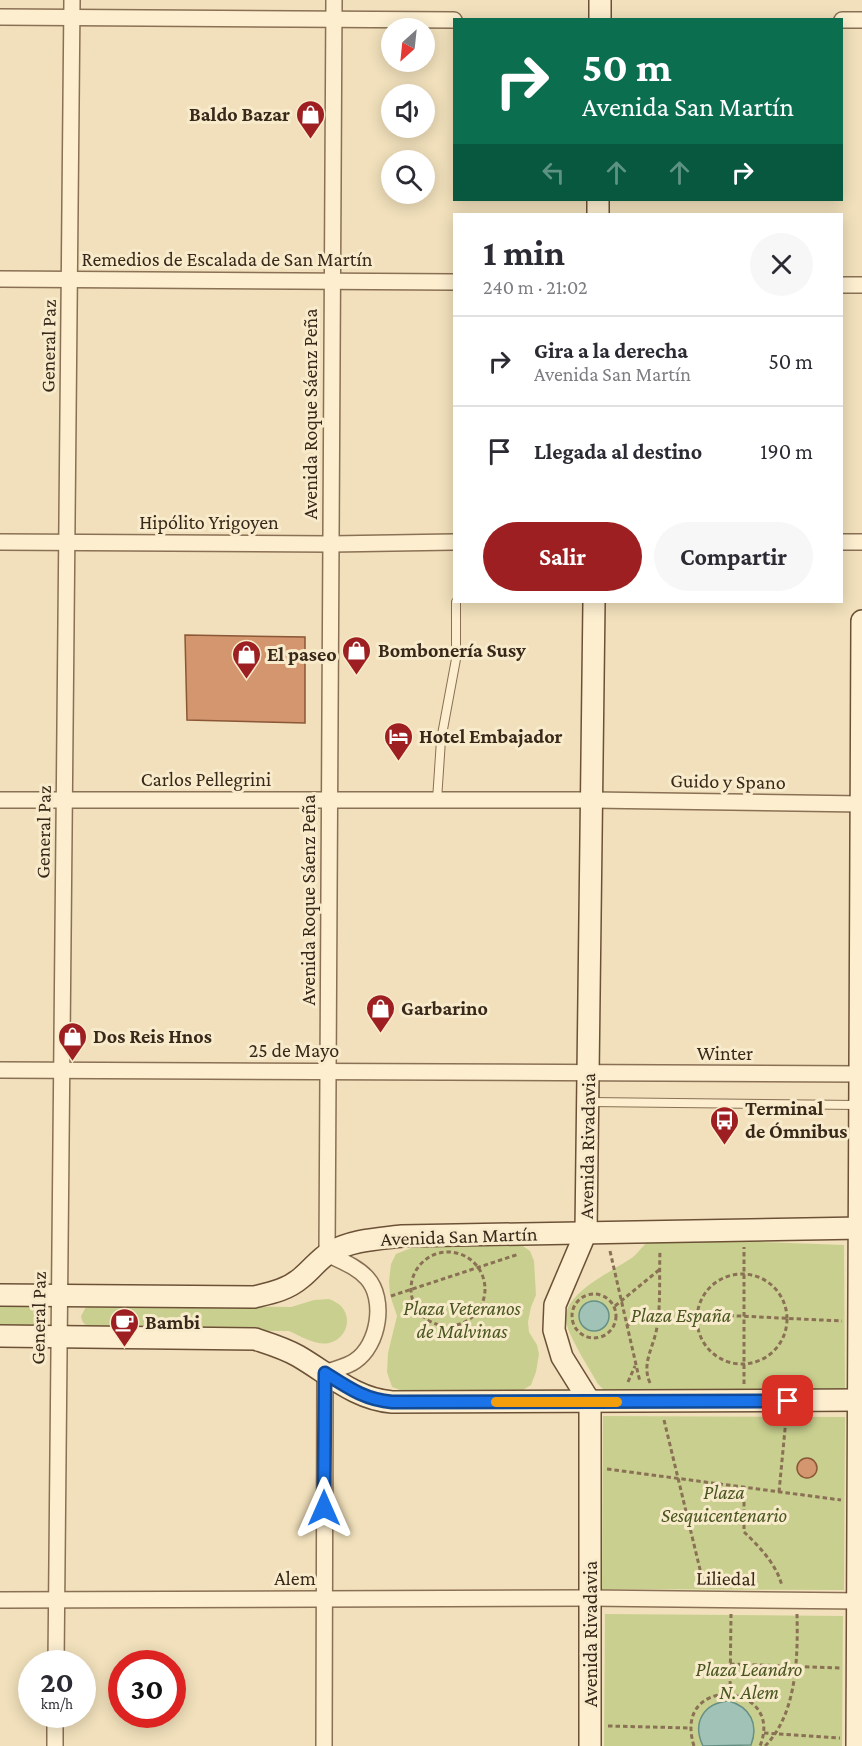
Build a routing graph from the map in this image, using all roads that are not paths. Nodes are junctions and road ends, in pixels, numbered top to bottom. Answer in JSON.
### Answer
{"nodes":[{"id":1,"x":72,"y":0,"type":"edge"},
{"id":2,"x":334,"y":0,"type":"edge"},
{"id":3,"x":600,"y":0,"type":"edge"},
{"id":4,"x":0,"y":16,"type":"edge"},
{"id":5,"x":72,"y":17,"type":"junction"},
{"id":6,"x":600,"y":18,"type":"edge"},
{"id":7,"x":333,"y":19,"type":"junction"},
{"id":8,"x":453,"y":20,"type":"edge"},
{"id":9,"x":843,"y":20,"type":"edge"},
{"id":10,"x":862,"y":20,"type":"edge"},
{"id":11,"x":0,"y":279,"type":"edge"},
{"id":12,"x":69,"y":279,"type":"junction"},
{"id":13,"x":332,"y":281,"type":"junction"},
{"id":14,"x":453,"y":282,"type":"edge"},
{"id":15,"x":843,"y":285,"type":"edge"},
{"id":16,"x":862,"y":285,"type":"edge"},
{"id":17,"x":0,"y":542,"type":"edge"},
{"id":18,"x":67,"y":542,"type":"junction"},
{"id":19,"x":453,"y":542,"type":"edge"},
{"id":20,"x":843,"y":542,"type":"edge"},
{"id":21,"x":862,"y":542,"type":"edge"},
{"id":22,"x":331,"y":544,"type":"junction"},
{"id":23,"x":456,"y":603,"type":"edge"},
{"id":24,"x":594,"y":603,"type":"edge"},
{"id":25,"x":862,"y":621,"type":"edge"},
{"id":26,"x":0,"y":800,"type":"edge"},
{"id":27,"x":64,"y":800,"type":"junction"},
{"id":28,"x":329,"y":800,"type":"junction"},
{"id":29,"x":438,"y":800,"type":"junction"},
{"id":30,"x":593,"y":800,"type":"junction"},
{"id":31,"x":861,"y":804,"type":"edge"},
{"id":32,"x":0,"y":1070,"type":"edge"},
{"id":33,"x":62,"y":1070,"type":"junction"},
{"id":34,"x":328,"y":1072,"type":"junction"},
{"id":35,"x":588,"y":1073,"type":"junction"},
{"id":36,"x":860,"y":1074,"type":"edge"},
{"id":37,"x":587,"y":1102,"type":"junction"},
{"id":38,"x":859,"y":1105,"type":"junction"},
{"id":39,"x":860,"y":1228,"type":"edge"},
{"id":40,"x":596,"y":1232,"type":"junction"},
{"id":41,"x":327,"y":1254,"type":"junction"},
{"id":42,"x":0,"y":1295,"type":"edge"},
{"id":43,"x":60,"y":1296,"type":"junction"},
{"id":44,"x":0,"y":1336,"type":"edge"},
{"id":45,"x":59,"y":1336,"type":"junction"},
{"id":46,"x":325,"y":1373,"type":"junction"},
{"id":47,"x":860,"y":1400,"type":"edge"},
{"id":48,"x":590,"y":1402,"type":"junction"},
{"id":49,"x":324,"y":1598,"type":"junction"},
{"id":50,"x":590,"y":1598,"type":"junction"},
{"id":51,"x":0,"y":1600,"type":"edge"},
{"id":52,"x":57,"y":1600,"type":"junction"},
{"id":53,"x":859,"y":1601,"type":"edge"},
{"id":54,"x":56,"y":1650,"type":"edge"},
{"id":55,"x":55,"y":1728,"type":"edge"},
{"id":56,"x":590,"y":1736,"type":"edge"},
{"id":57,"x":856,"y":1742,"type":"edge"},
{"id":58,"x":55,"y":1746,"type":"edge"},
{"id":59,"x":324,"y":1746,"type":"edge"}],
"edges":[{"from":1,"to":5,"type":"street","name":"General Paz"},
{"from":2,"to":7,"type":"street","name":"Avenida Roque Sáenz Peña"},
{"from":3,"to":6,"type":"main road"},
{"from":4,"to":5,"type":"street"},
{"from":5,"to":7,"type":"street"},
{"from":5,"to":12,"type":"street","name":"General Paz"},
{"from":7,"to":8,"type":"street"},
{"from":7,"to":13,"type":"street","name":"Avenida Roque Sáenz Peña"},
{"from":9,"to":10,"type":"street"},
{"from":11,"to":12,"type":"street","name":"Remedios de Escalada de San Martín"},
{"from":12,"to":13,"type":"street","name":"Remedios de Escalada de San Martín"},
{"from":12,"to":18,"type":"street","name":"General Paz"},
{"from":13,"to":14,"type":"street","name":"Remedios de Escalada de San Martín"},
{"from":13,"to":22,"type":"street","name":"Avenida Roque Sáenz Peña"},
{"from":15,"to":16,"type":"street"},
{"from":17,"to":18,"type":"street","name":"Hipólito Yrigoyen"},
{"from":18,"to":22,"type":"street","name":"Hipólito Yrigoyen"},
{"from":18,"to":27,"type":"street","name":"General Paz"},
{"from":19,"to":22,"type":"street","name":"Hipólito Yrigoyen"},
{"from":20,"to":21,"type":"street"},
{"from":22,"to":28,"type":"street","name":"Avenida Roque Sáenz Peña"},
{"from":23,"to":29,"type":"lane"},
{"from":24,"to":30,"type":"main road","name":"Avenida Rivadavia"},
{"from":25,"to":31,"type":"main road"},
{"from":26,"to":27,"type":"street","name":"Carlos Pellegrini"},
{"from":27,"to":28,"type":"street","name":"Carlos Pellegrini"},
{"from":27,"to":33,"type":"street","name":"General Paz"},
{"from":28,"to":29,"type":"street","name":"Carlos Pellegrini"},
{"from":28,"to":34,"type":"street","name":"Avenida Roque Sáenz Peña"},
{"from":29,"to":30,"type":"street","name":"Carlos Pellegrini"},
{"from":30,"to":31,"type":"street","name":"Guido y Spano"},
{"from":30,"to":35,"type":"main road","name":"Avenida Rivadavia"},
{"from":31,"to":36,"type":"main road"},
{"from":32,"to":33,"type":"street","name":"25 de Mayo"},
{"from":33,"to":34,"type":"street","name":"25 de Mayo"},
{"from":33,"to":43,"type":"street","name":"General Paz"},
{"from":34,"to":35,"type":"street","name":"25 de Mayo"},
{"from":34,"to":41,"type":"street","name":"Avenida Roque Sáenz Peña"},
{"from":35,"to":36,"type":"street","name":"Winter"},
{"from":35,"to":37,"type":"main road","name":"Avenida Rivadavia"},
{"from":36,"to":38,"type":"main road"},
{"from":37,"to":38,"type":"lane"},
{"from":37,"to":40,"type":"main road","name":"Avenida Rivadavia"},
{"from":38,"to":39,"type":"main road"},
{"from":39,"to":40,"type":"main road","name":"Avenida San Martín"},
{"from":39,"to":47,"type":"main road"},
{"from":40,"to":41,"type":"main road","name":"Avenida San Martín"},
{"from":40,"to":48,"type":"main road","name":"Avenida Rivadavia"},
{"from":41,"to":43,"type":"main road","name":"Avenida San Martín"},
{"from":41,"to":46,"type":"street"},
{"from":42,"to":43,"type":"main road","name":"Avenida San Martín"},
{"from":43,"to":45,"type":"street","name":"General Paz"},
{"from":44,"to":45,"type":"main road"},
{"from":45,"to":46,"type":"main road"},
{"from":45,"to":52,"type":"street","name":"General Paz"},
{"from":46,"to":48,"type":"main road"},
{"from":46,"to":49,"type":"street"},
{"from":47,"to":48,"type":"main road"},
{"from":47,"to":53,"type":"main road"},
{"from":48,"to":50,"type":"main road","name":"Avenida Rivadavia"},
{"from":49,"to":50,"type":"street","name":"Alem"},
{"from":49,"to":52,"type":"street","name":"Alem"},
{"from":49,"to":59,"type":"street"},
{"from":50,"to":53,"type":"street","name":"Liliedal"},
{"from":50,"to":56,"type":"main road","name":"Avenida Rivadavia"},
{"from":51,"to":52,"type":"street","name":"Alem"},
{"from":52,"to":54,"type":"street","name":"General Paz"},
{"from":53,"to":57,"type":"main road"},
{"from":55,"to":58,"type":"street"}]}
